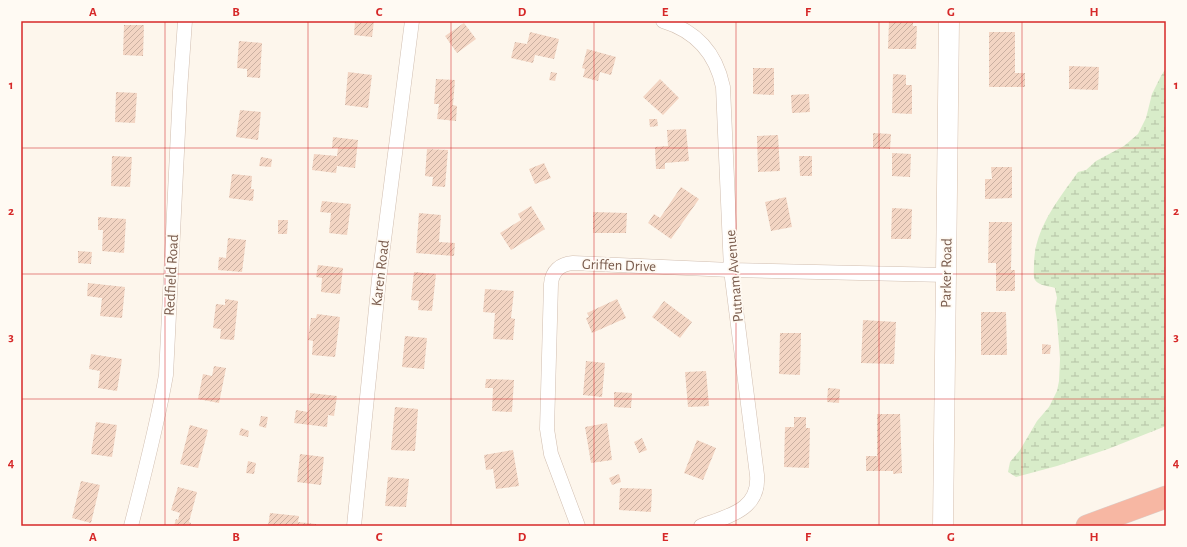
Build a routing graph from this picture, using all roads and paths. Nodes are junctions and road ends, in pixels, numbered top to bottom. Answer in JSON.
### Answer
{"nodes":[{"id":1,"x":185,"y":21,"type":"edge"},
{"id":2,"x":412,"y":21,"type":"edge"},
{"id":3,"x":663,"y":21,"type":"edge"},
{"id":4,"x":949,"y":21,"type":"edge"},
{"id":5,"x":731,"y":270,"type":"junction"},
{"id":6,"x":946,"y":276,"type":"junction"},
{"id":7,"x":1166,"y":497,"type":"edge"},
{"id":8,"x":132,"y":526,"type":"edge"},
{"id":9,"x":354,"y":526,"type":"edge"},
{"id":10,"x":578,"y":526,"type":"edge"},
{"id":11,"x":701,"y":526,"type":"edge"},
{"id":12,"x":943,"y":526,"type":"edge"},
{"id":13,"x":1087,"y":526,"type":"edge"}],
"edges":[{"from":1,"to":8,"type":"street","name":"Redfield Road"},
{"from":2,"to":9,"type":"street","name":"Karen Road"},
{"from":3,"to":5,"type":"street","name":"Putnam Avenue"},
{"from":4,"to":6,"type":"street","name":"Parker Road"},
{"from":5,"to":6,"type":"street","name":"Griffen Drive"},
{"from":5,"to":10,"type":"street","name":"Griffen Drive"},
{"from":5,"to":11,"type":"street","name":"Putnam Avenue"},
{"from":6,"to":12,"type":"street","name":"Parker Road"},
{"from":7,"to":13,"type":"highway"}]}
